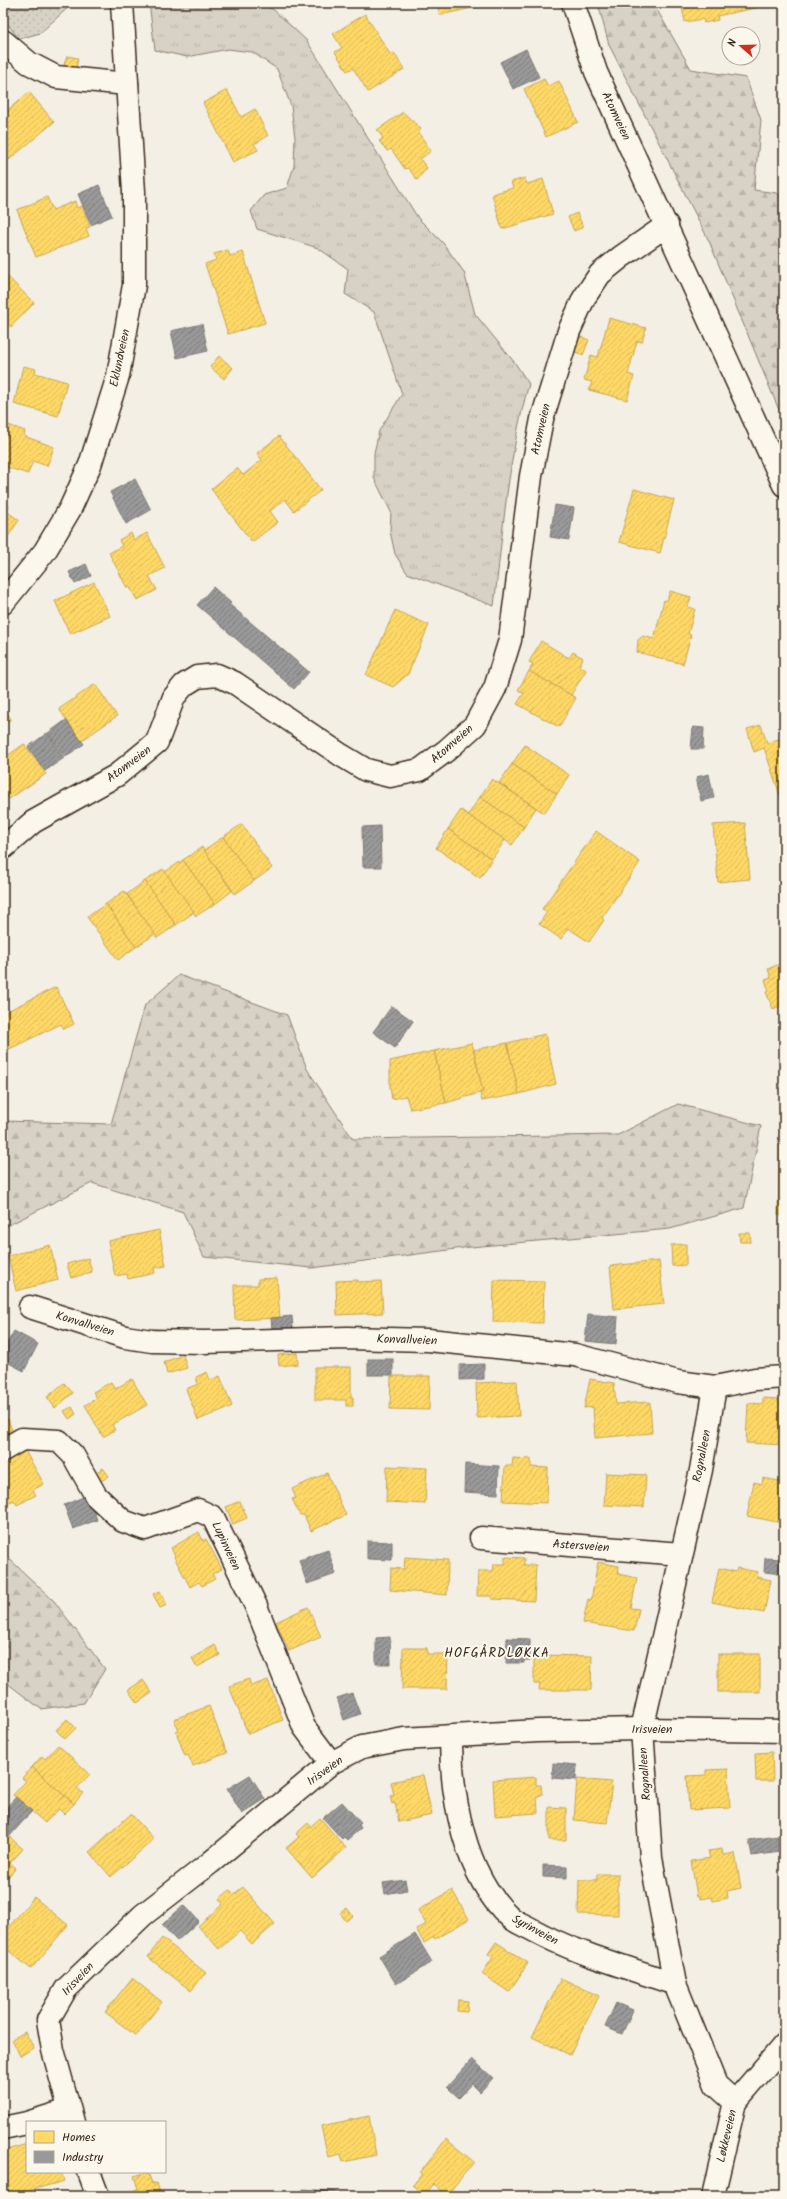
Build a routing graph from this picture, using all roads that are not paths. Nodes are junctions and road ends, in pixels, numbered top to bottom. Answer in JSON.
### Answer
{"nodes":[{"id":1,"x":122,"y":3,"type":"edge"},
{"id":2,"x":573,"y":3,"type":"edge"},
{"id":3,"x":3,"y":41,"type":"edge"},
{"id":4,"x":127,"y":84,"type":"junction"},
{"id":5,"x":667,"y":225,"type":"junction"},
{"id":6,"x":784,"y":485,"type":"edge"},
{"id":7,"x":3,"y":603,"type":"edge"},
{"id":8,"x":3,"y":848,"type":"edge"},
{"id":9,"x":30,"y":1307,"type":"dead end"},
{"id":10,"x":784,"y":1378,"type":"edge"},
{"id":11,"x":715,"y":1387,"type":"junction"},
{"id":12,"x":3,"y":1450,"type":"edge"},
{"id":13,"x":481,"y":1538,"type":"dead end"},
{"id":14,"x":681,"y":1554,"type":"junction"},
{"id":15,"x":642,"y":1729,"type":"junction"},
{"id":16,"x":784,"y":1731,"type":"edge"},
{"id":17,"x":451,"y":1737,"type":"junction"},
{"id":18,"x":331,"y":1763,"type":"junction"},
{"id":19,"x":675,"y":1984,"type":"junction"},
{"id":20,"x":784,"y":2045,"type":"edge"},
{"id":21,"x":735,"y":2102,"type":"junction"},
{"id":22,"x":70,"y":2116,"type":"edge"},
{"id":23,"x":37,"y":2121,"type":"edge"},
{"id":24,"x":26,"y":2123,"type":"edge"},
{"id":25,"x":3,"y":2128,"type":"edge"},
{"id":26,"x":89,"y":2173,"type":"edge"},
{"id":27,"x":98,"y":2196,"type":"edge"},
{"id":28,"x":713,"y":2196,"type":"edge"}],
"edges":[{"from":1,"to":4,"type":"street","name":"Eklundveien"},
{"from":2,"to":5,"type":"street","name":"Atomveien"},
{"from":3,"to":4,"type":"street"},
{"from":4,"to":7,"type":"street","name":"Eklundveien"},
{"from":5,"to":6,"type":"street","name":"Atomveien"},
{"from":5,"to":8,"type":"street","name":"Atomveien"},
{"from":9,"to":11,"type":"street","name":"Konvallveien"},
{"from":10,"to":11,"type":"street","name":"Konvallveien"},
{"from":11,"to":14,"type":"street","name":"Rognalleen"},
{"from":12,"to":18,"type":"street","name":"Lupinveien"},
{"from":13,"to":14,"type":"street","name":"Astersveien"},
{"from":14,"to":15,"type":"street","name":"Rognalleen"},
{"from":15,"to":16,"type":"street","name":"Irisveien"},
{"from":15,"to":17,"type":"street","name":"Irisveien"},
{"from":15,"to":19,"type":"street","name":"Rognalleen"},
{"from":17,"to":18,"type":"street","name":"Irisveien"},
{"from":17,"to":19,"type":"street","name":"Syrinveien"},
{"from":18,"to":22,"type":"street","name":"Irisveien"},
{"from":19,"to":21,"type":"street","name":"Rognalleen"},
{"from":20,"to":21,"type":"street","name":"Løkkeveien"},
{"from":21,"to":28,"type":"street","name":"Løkkeveien"},
{"from":22,"to":23,"type":"street"},
{"from":24,"to":25,"type":"street"},
{"from":26,"to":27,"type":"street"}]}
